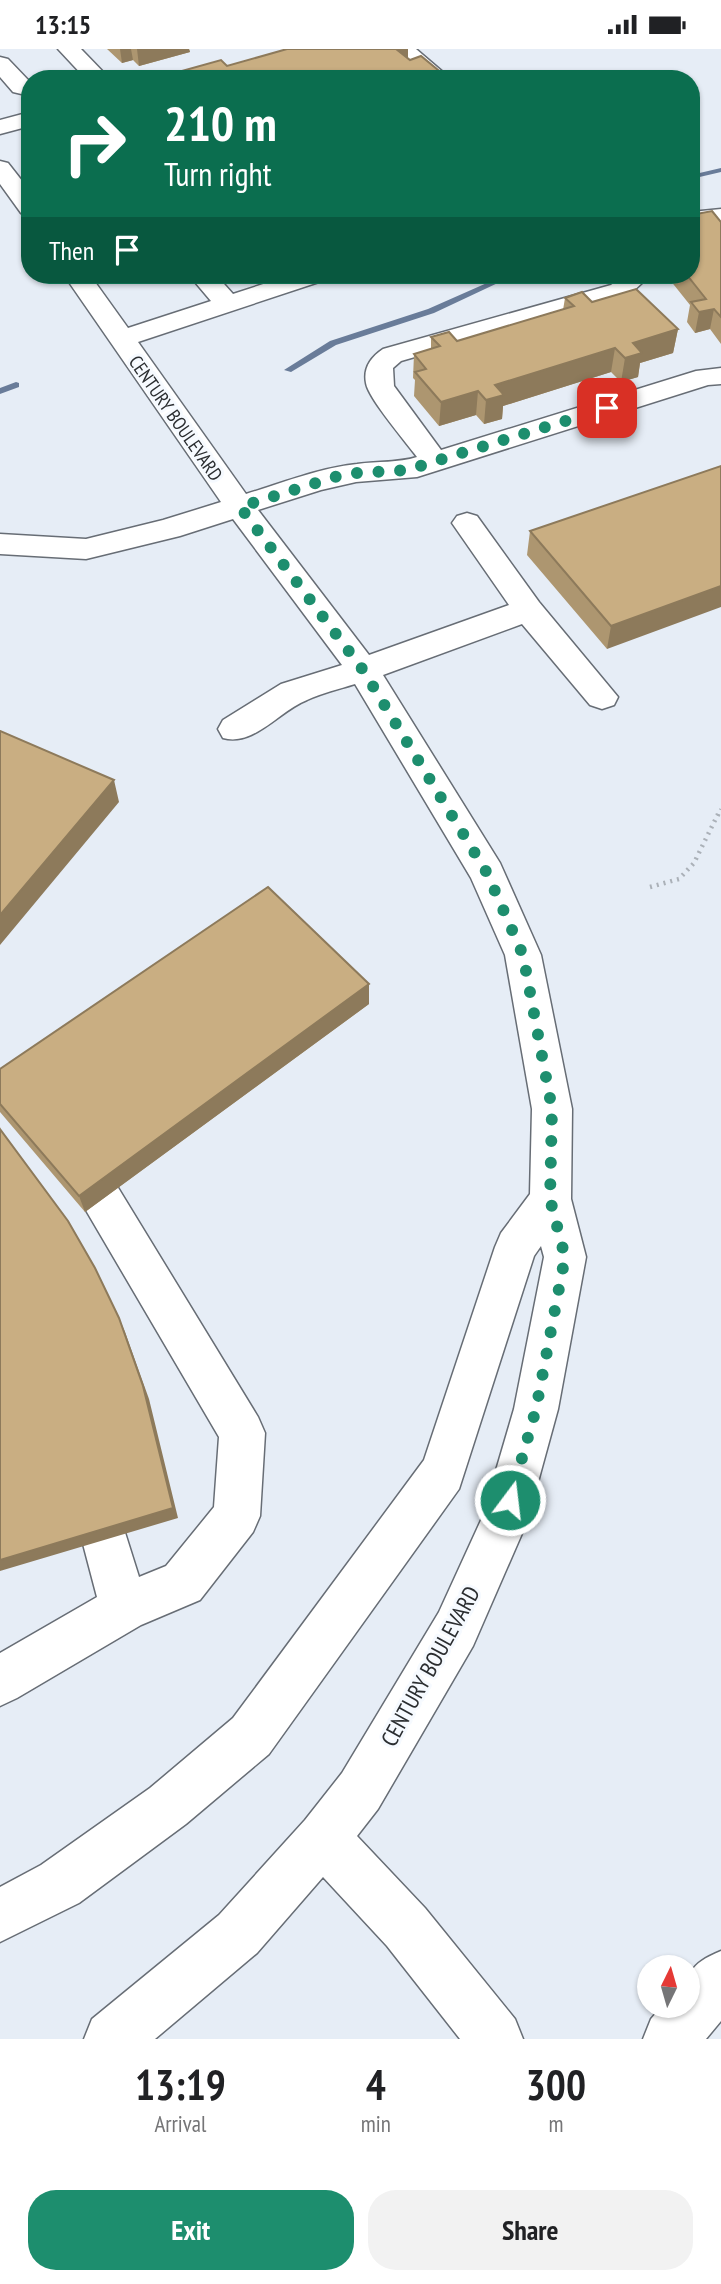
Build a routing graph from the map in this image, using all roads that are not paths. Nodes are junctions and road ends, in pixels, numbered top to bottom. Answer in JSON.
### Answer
{"nodes":[{"id":1,"x":69,"y":49,"type":"edge"},
{"id":2,"x":402,"y":49,"type":"edge"},
{"id":3,"x":0,"y":64,"type":"edge"},
{"id":4,"x":85,"y":70,"type":"edge"},
{"id":5,"x":429,"y":70,"type":"edge"},
{"id":6,"x":21,"y":87,"type":"edge"},
{"id":7,"x":21,"y":121,"type":"edge"},
{"id":8,"x":0,"y":127,"type":"edge"},
{"id":9,"x":0,"y":168,"type":"edge"},
{"id":10,"x":21,"y":196,"type":"edge"},
{"id":11,"x":721,"y":216,"type":"edge"},
{"id":12,"x":700,"y":218,"type":"edge"},
{"id":13,"x":83,"y":284,"type":"edge"},
{"id":14,"x":210,"y":284,"type":"edge"},
{"id":15,"x":283,"y":284,"type":"edge"},
{"id":16,"x":628,"y":284,"type":"edge"},
{"id":17,"x":228,"y":304,"type":"junction"},
{"id":18,"x":120,"y":339,"type":"junction"},
{"id":19,"x":721,"y":376,"type":"edge"},
{"id":20,"x":435,"y":461,"type":"junction"},
{"id":21,"x":240,"y":507,"type":"junction"},
{"id":22,"x":467,"y":523,"type":"dead end"},
{"id":23,"x":0,"y":544,"type":"edge"},
{"id":24,"x":528,"y":610,"type":"junction"},
{"id":25,"x":363,"y":670,"type":"junction"},
{"id":26,"x":602,"y":697,"type":"dead end"},
{"id":27,"x":235,"y":729,"type":"dead end"},
{"id":28,"x":102,"y":1199,"type":"edge"},
{"id":29,"x":550,"y":1199,"type":"junction"},
{"id":30,"x":105,"y":1540,"type":"edge"},
{"id":31,"x":124,"y":1608,"type":"junction"},
{"id":32,"x":0,"y":1681,"type":"edge"},
{"id":33,"x":323,"y":1838,"type":"junction"},
{"id":34,"x":0,"y":1915,"type":"edge"},
{"id":35,"x":721,"y":1978,"type":"edge"},
{"id":36,"x":112,"y":2039,"type":"edge"},
{"id":37,"x":495,"y":2039,"type":"edge"},
{"id":38,"x":671,"y":2039,"type":"edge"}],
"edges":[{"from":1,"to":4,"type":"street"},
{"from":2,"to":5,"type":"street"},
{"from":3,"to":6,"type":"street"},
{"from":7,"to":8,"type":"street"},
{"from":9,"to":10,"type":"street"},
{"from":11,"to":12,"type":"street"},
{"from":13,"to":18,"type":"street","name":"CENTURY BOULEVARD"},
{"from":14,"to":17,"type":"street"},
{"from":15,"to":17,"type":"street"},
{"from":16,"to":20,"type":"street"},
{"from":17,"to":18,"type":"street"},
{"from":18,"to":21,"type":"street","name":"CENTURY BOULEVARD"},
{"from":19,"to":20,"type":"street"},
{"from":20,"to":21,"type":"street"},
{"from":21,"to":23,"type":"street"},
{"from":21,"to":25,"type":"street","name":"CENTURY BOULEVARD"},
{"from":22,"to":24,"type":"street"},
{"from":24,"to":25,"type":"street"},
{"from":24,"to":26,"type":"street"},
{"from":25,"to":27,"type":"street"},
{"from":25,"to":29,"type":"street","name":"CENTURY BOULEVARD"},
{"from":28,"to":31,"type":"street"},
{"from":29,"to":33,"type":"street","name":"CENTURY BOULEVARD"},
{"from":29,"to":34,"type":"street"},
{"from":30,"to":31,"type":"street"},
{"from":31,"to":32,"type":"street"},
{"from":33,"to":36,"type":"street","name":"CENTURY BOULEVARD"},
{"from":33,"to":37,"type":"street"},
{"from":35,"to":38,"type":"street"}]}
